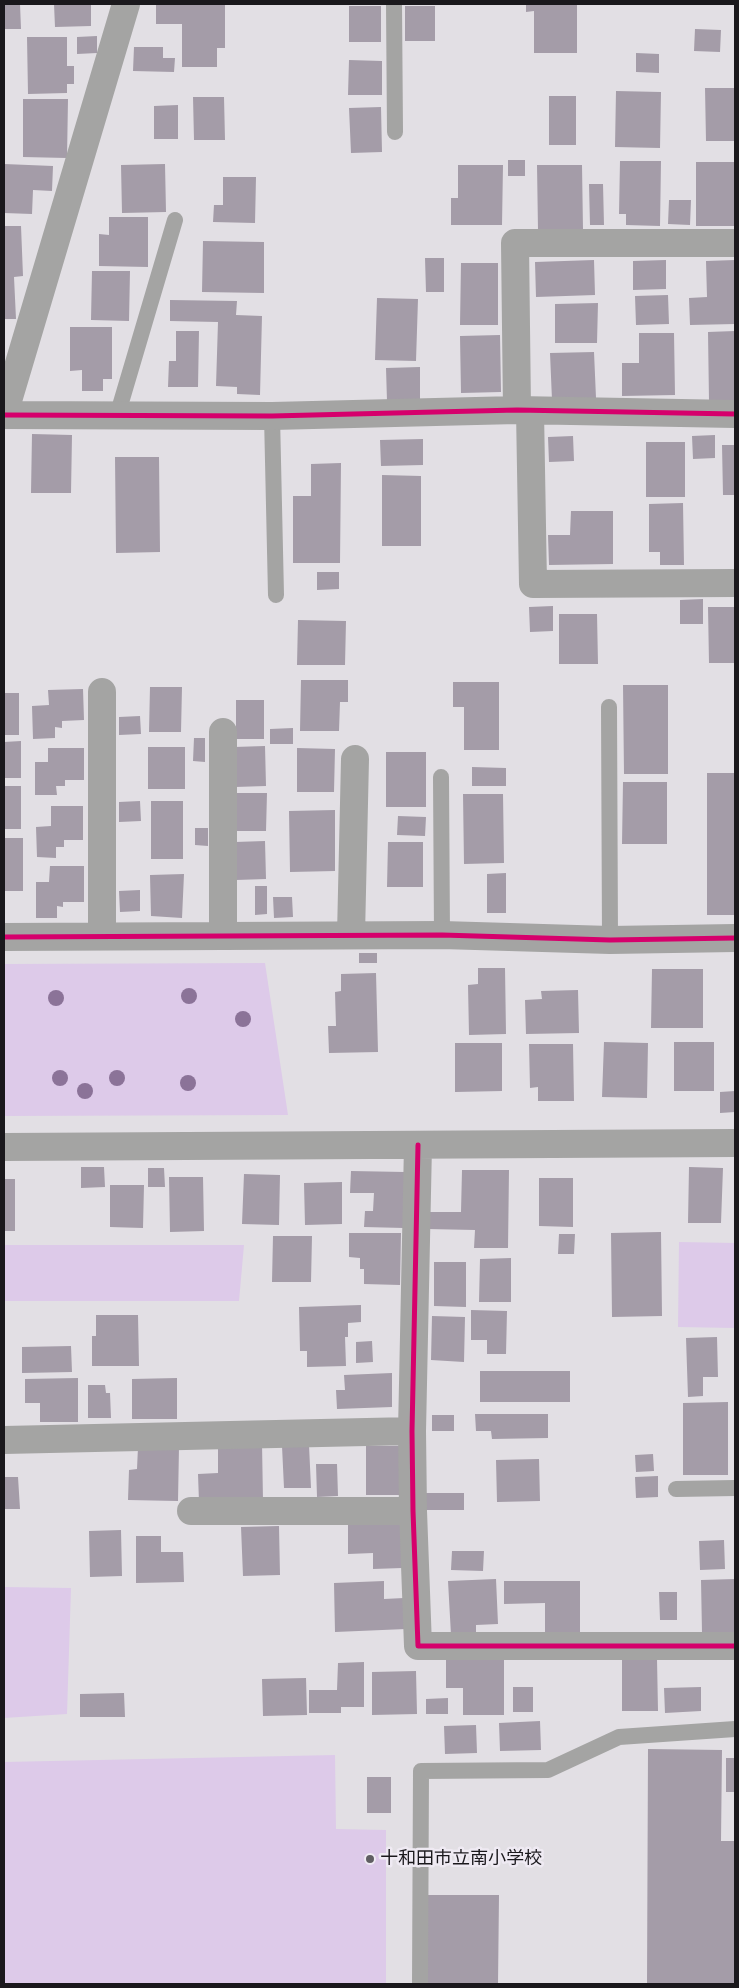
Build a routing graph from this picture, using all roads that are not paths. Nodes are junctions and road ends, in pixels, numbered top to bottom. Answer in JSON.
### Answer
{"nodes":[{"id":1,"x":126,"y":4,"type":"edge"},
{"id":2,"x":394,"y":4,"type":"edge"},
{"id":3,"x":395,"y":132,"type":"dead end"},
{"id":4,"x":175,"y":220,"type":"dead end"},
{"id":5,"x":735,"y":243,"type":"edge"},
{"id":6,"x":523,"y":411,"type":"junction"},
{"id":7,"x":735,"y":414,"type":"edge"},
{"id":8,"x":4,"y":415,"type":"edge"},
{"id":9,"x":117,"y":416,"type":"junction"},
{"id":10,"x":272,"y":416,"type":"junction"},
{"id":11,"x":735,"y":583,"type":"edge"},
{"id":12,"x":276,"y":595,"type":"dead end"},
{"id":13,"x":102,"y":692,"type":"dead end"},
{"id":14,"x":609,"y":707,"type":"dead end"},
{"id":15,"x":223,"y":732,"type":"dead end"},
{"id":16,"x":355,"y":759,"type":"dead end"},
{"id":17,"x":441,"y":777,"type":"dead end"},
{"id":18,"x":352,"y":935,"type":"junction"},
{"id":19,"x":102,"y":936,"type":"junction"},
{"id":20,"x":223,"y":936,"type":"junction"},
{"id":21,"x":442,"y":936,"type":"junction"},
{"id":22,"x":4,"y":937,"type":"edge"},
{"id":23,"x":735,"y":938,"type":"edge"},
{"id":24,"x":610,"y":940,"type":"junction"},
{"id":25,"x":735,"y":1143,"type":"edge"},
{"id":26,"x":418,"y":1145,"type":"junction"},
{"id":27,"x":4,"y":1147,"type":"edge"},
{"id":28,"x":412,"y":1431,"type":"junction"},
{"id":29,"x":4,"y":1440,"type":"edge"},
{"id":30,"x":735,"y":1488,"type":"edge"},
{"id":31,"x":676,"y":1489,"type":"dead end"},
{"id":32,"x":191,"y":1511,"type":"dead end"},
{"id":33,"x":413,"y":1511,"type":"junction"},
{"id":34,"x":735,"y":1646,"type":"edge"},
{"id":35,"x":735,"y":1729,"type":"edge"},
{"id":36,"x":420,"y":1984,"type":"edge"}],
"edges":[{"from":1,"to":8,"type":"street"},
{"from":2,"to":3,"type":"lane"},
{"from":4,"to":9,"type":"lane"},
{"from":5,"to":6,"type":"street"},
{"from":6,"to":7,"type":"street"},
{"from":6,"to":10,"type":"street"},
{"from":6,"to":11,"type":"street"},
{"from":8,"to":9,"type":"street"},
{"from":9,"to":10,"type":"street"},
{"from":10,"to":12,"type":"lane"},
{"from":13,"to":19,"type":"street"},
{"from":14,"to":24,"type":"lane"},
{"from":15,"to":20,"type":"street"},
{"from":16,"to":18,"type":"street"},
{"from":17,"to":21,"type":"lane"},
{"from":18,"to":20,"type":"street"},
{"from":18,"to":21,"type":"street"},
{"from":19,"to":20,"type":"street"},
{"from":19,"to":22,"type":"street"},
{"from":21,"to":24,"type":"street"},
{"from":23,"to":24,"type":"street"},
{"from":25,"to":26,"type":"street"},
{"from":26,"to":27,"type":"street"},
{"from":26,"to":28,"type":"street"},
{"from":28,"to":29,"type":"street"},
{"from":28,"to":33,"type":"street"},
{"from":30,"to":31,"type":"lane"},
{"from":32,"to":33,"type":"street"},
{"from":33,"to":34,"type":"street"},
{"from":35,"to":36,"type":"lane"}]}
